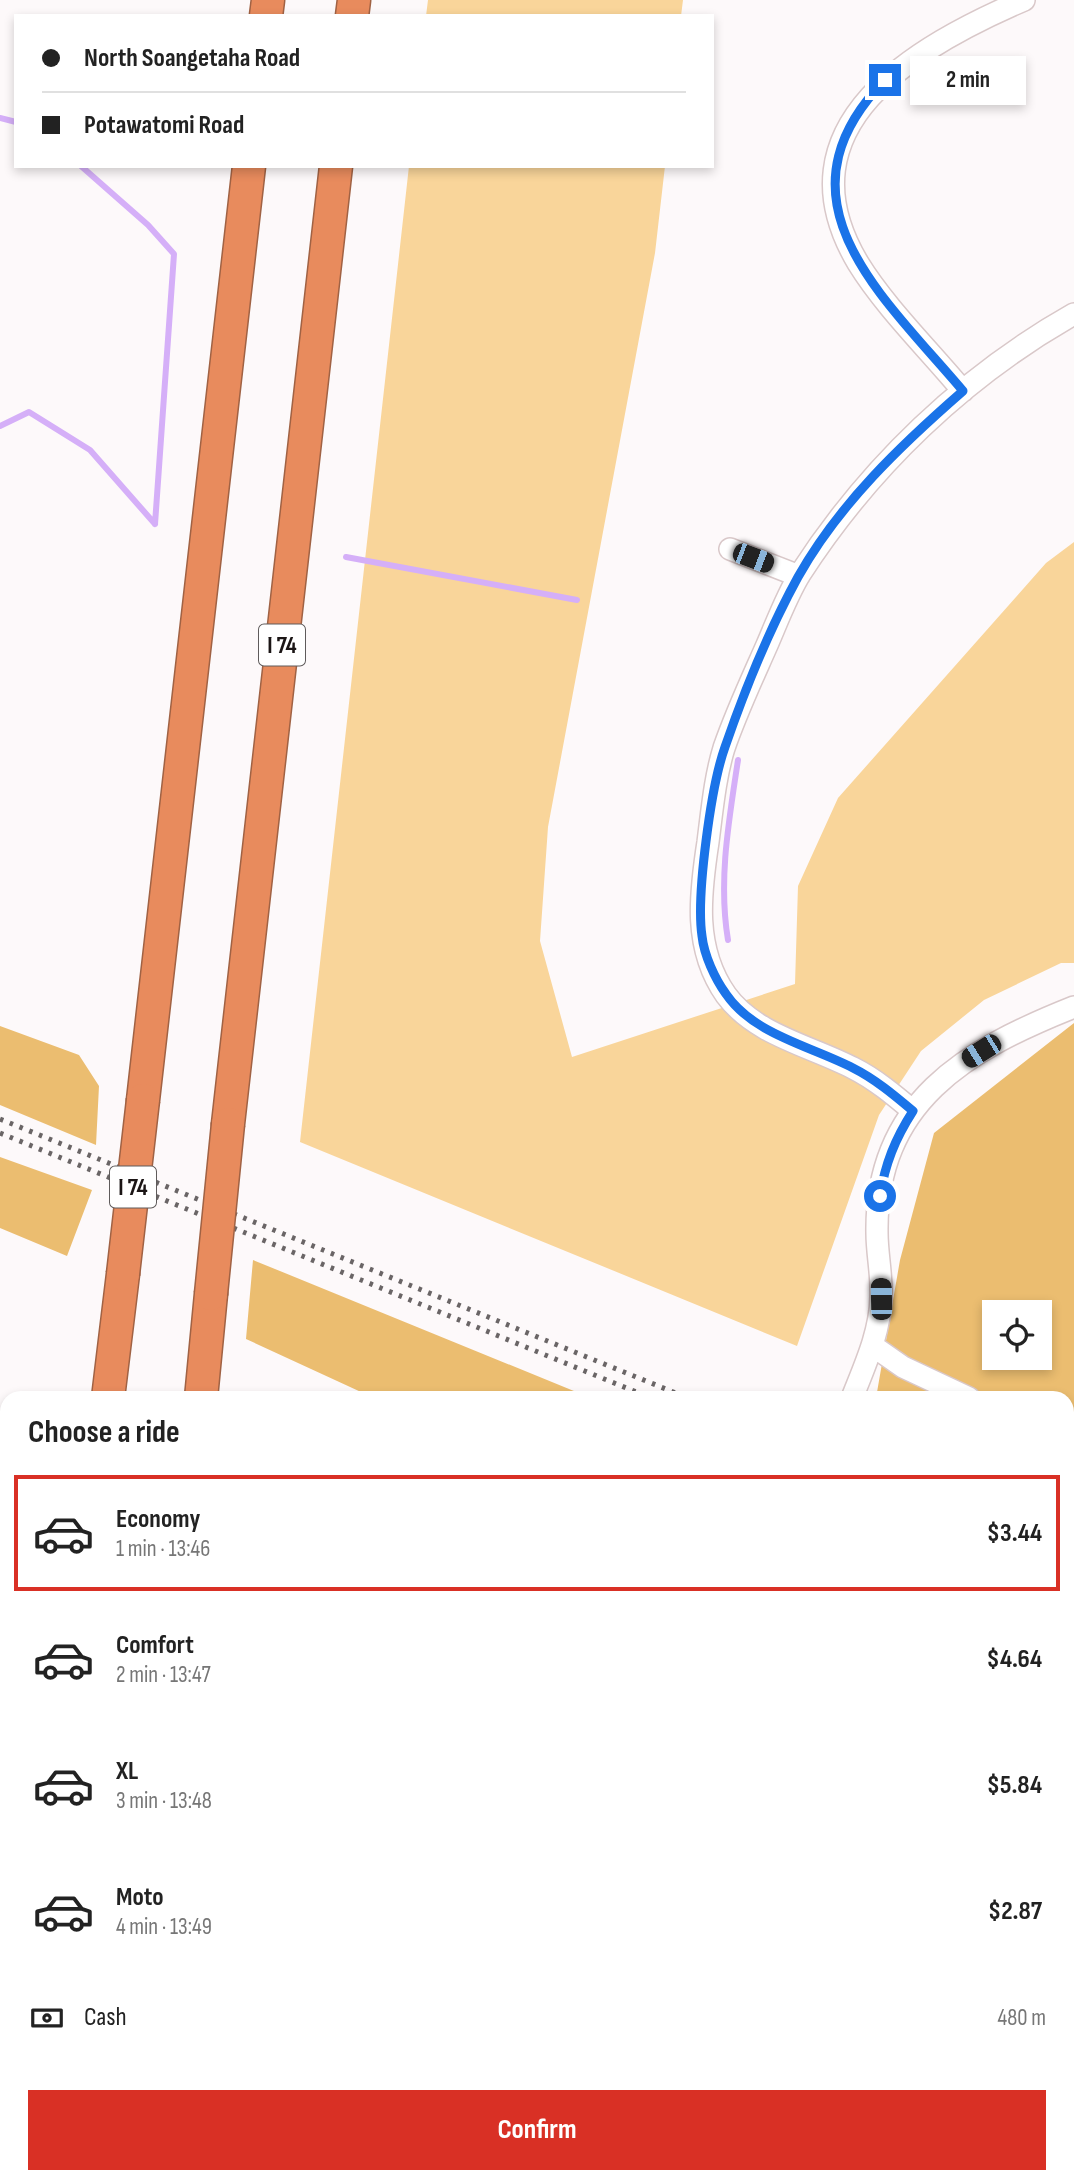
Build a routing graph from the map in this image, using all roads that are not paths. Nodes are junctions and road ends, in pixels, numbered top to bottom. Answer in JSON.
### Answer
{"nodes":[{"id":1,"x":1024,"y":0,"type":"edge"},
{"id":2,"x":249,"y":168,"type":"edge"},
{"id":3,"x":336,"y":168,"type":"edge"},
{"id":4,"x":1074,"y":314,"type":"edge"},
{"id":5,"x":963,"y":391,"type":"junction"},
{"id":6,"x":730,"y":550,"type":"dead end"},
{"id":7,"x":799,"y":576,"type":"junction"},
{"id":8,"x":1074,"y":1007,"type":"edge"},
{"id":9,"x":913,"y":1111,"type":"junction"},
{"id":10,"x":873,"y":1346,"type":"junction"},
{"id":11,"x":109,"y":1391,"type":"edge"},
{"id":12,"x":202,"y":1391,"type":"edge"},
{"id":13,"x":855,"y":1391,"type":"edge"},
{"id":14,"x":954,"y":1391,"type":"edge"}],
"edges":[{"from":1,"to":5,"type":"street"},
{"from":2,"to":11,"type":"highway","number":"I 74","bridge":true},
{"from":3,"to":12,"type":"highway","number":"I 74","bridge":true},
{"from":4,"to":5,"type":"street"},
{"from":5,"to":7,"type":"street"},
{"from":6,"to":7,"type":"street"},
{"from":7,"to":9,"type":"street"},
{"from":8,"to":9,"type":"street"},
{"from":9,"to":10,"type":"street"},
{"from":10,"to":13,"type":"street"},
{"from":10,"to":14,"type":"street"}]}
